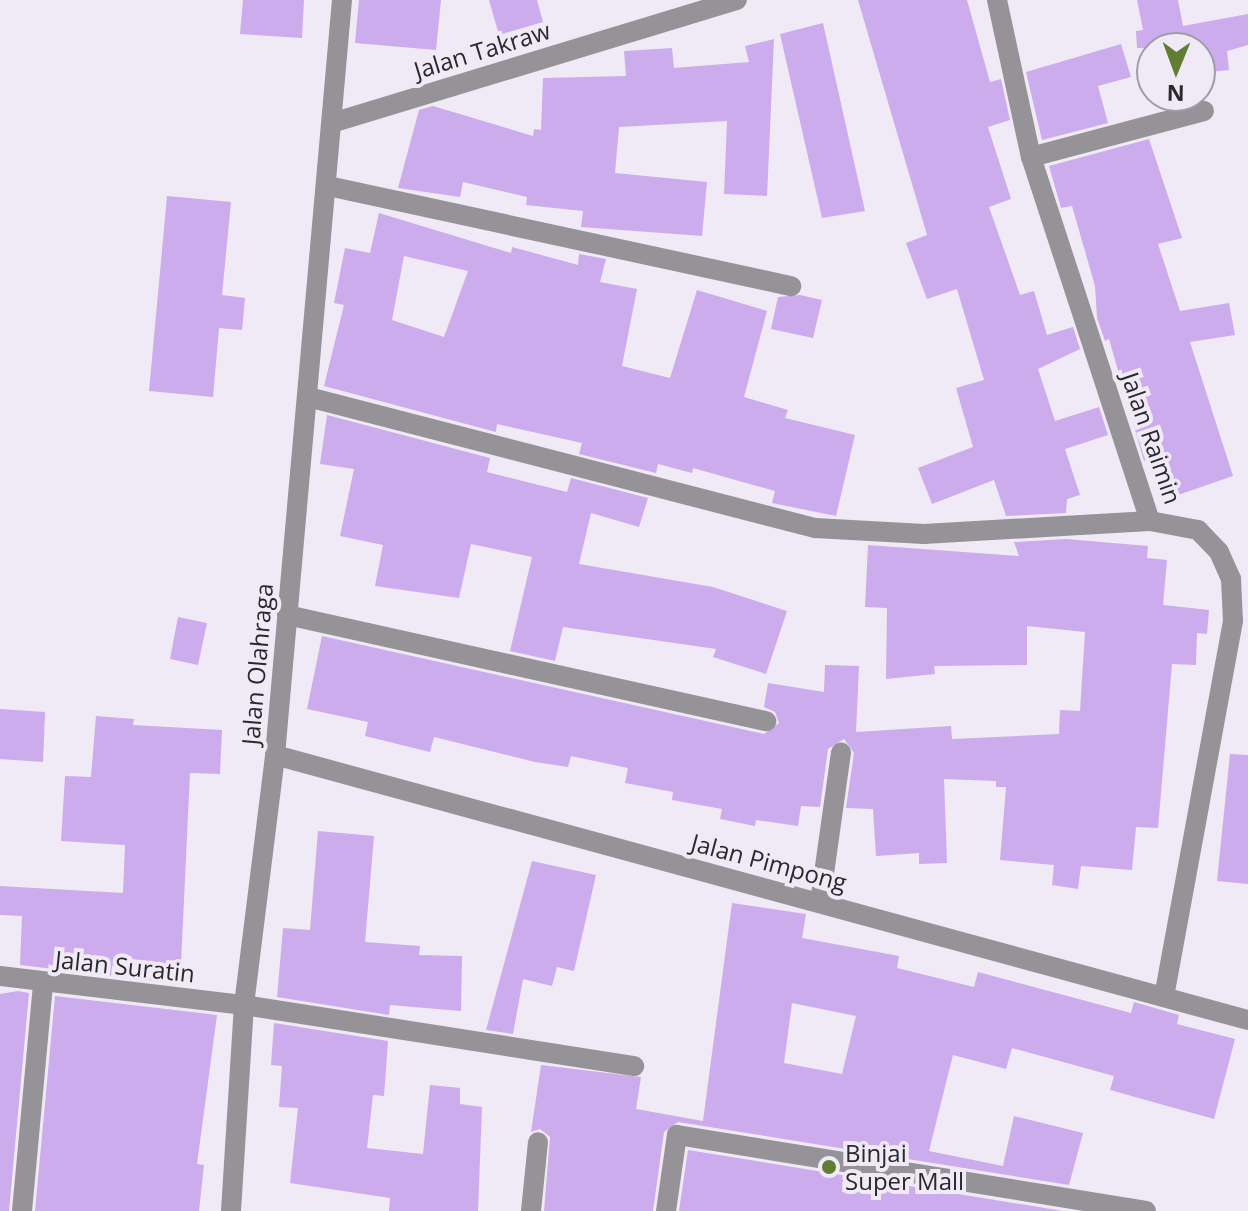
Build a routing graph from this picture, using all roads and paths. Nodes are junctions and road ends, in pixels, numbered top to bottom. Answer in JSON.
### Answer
{"nodes":[{"id":1,"x":342,"y":0,"type":"edge"},
{"id":2,"x":737,"y":0,"type":"edge"},
{"id":3,"x":997,"y":0,"type":"edge"},
{"id":4,"x":1200,"y":112,"type":"edge"},
{"id":5,"x":335,"y":122,"type":"junction"},
{"id":6,"x":1031,"y":157,"type":"junction"},
{"id":7,"x":328,"y":186,"type":"junction"},
{"id":8,"x":791,"y":286,"type":"dead end"},
{"id":9,"x":308,"y":397,"type":"junction"},
{"id":10,"x":1150,"y":521,"type":"junction"},
{"id":11,"x":287,"y":615,"type":"junction"},
{"id":12,"x":766,"y":721,"type":"dead end"},
{"id":13,"x":841,"y":752,"type":"dead end"},
{"id":14,"x":275,"y":755,"type":"junction"},
{"id":15,"x":820,"y":902,"type":"junction"},
{"id":16,"x":0,"y":976,"type":"edge"},
{"id":17,"x":43,"y":983,"type":"junction"},
{"id":18,"x":1164,"y":997,"type":"junction"},
{"id":19,"x":244,"y":1005,"type":"junction"},
{"id":20,"x":1248,"y":1020,"type":"edge"},
{"id":21,"x":634,"y":1066,"type":"dead end"},
{"id":22,"x":538,"y":1142,"type":"dead end"},
{"id":23,"x":22,"y":1211,"type":"edge"},
{"id":24,"x":231,"y":1211,"type":"edge"},
{"id":25,"x":531,"y":1211,"type":"edge"},
{"id":26,"x":666,"y":1211,"type":"edge"},
{"id":27,"x":1146,"y":1211,"type":"edge"}],
"edges":[{"from":1,"to":5,"type":"street","name":"Jalan Olahraga"},
{"from":2,"to":5,"type":"street","name":"Jalan Takraw"},
{"from":3,"to":6,"type":"street","name":"Jalan Raimin"},
{"from":4,"to":6,"type":"street"},
{"from":5,"to":7,"type":"street","name":"Jalan Olahraga"},
{"from":6,"to":10,"type":"street","name":"Jalan Raimin"},
{"from":7,"to":8,"type":"street"},
{"from":7,"to":9,"type":"street","name":"Jalan Olahraga"},
{"from":9,"to":10,"type":"street"},
{"from":9,"to":11,"type":"street","name":"Jalan Olahraga"},
{"from":10,"to":18,"type":"street","name":"Jalan Raimin"},
{"from":11,"to":12,"type":"street"},
{"from":11,"to":14,"type":"street","name":"Jalan Olahraga"},
{"from":13,"to":15,"type":"street"},
{"from":14,"to":15,"type":"street","name":"Jalan Pimpong"},
{"from":14,"to":19,"type":"street","name":"Jalan Olahraga"},
{"from":15,"to":18,"type":"street","name":"Jalan Pimpong"},
{"from":16,"to":17,"type":"street","name":"Jalan Suratin"},
{"from":17,"to":19,"type":"street","name":"Jalan Suratin"},
{"from":17,"to":23,"type":"street"},
{"from":18,"to":20,"type":"street","name":"Jalan Pimpong"},
{"from":19,"to":21,"type":"street"},
{"from":19,"to":24,"type":"street","name":"Jalan Olahraga"},
{"from":22,"to":25,"type":"street"},
{"from":26,"to":27,"type":"street"}]}
